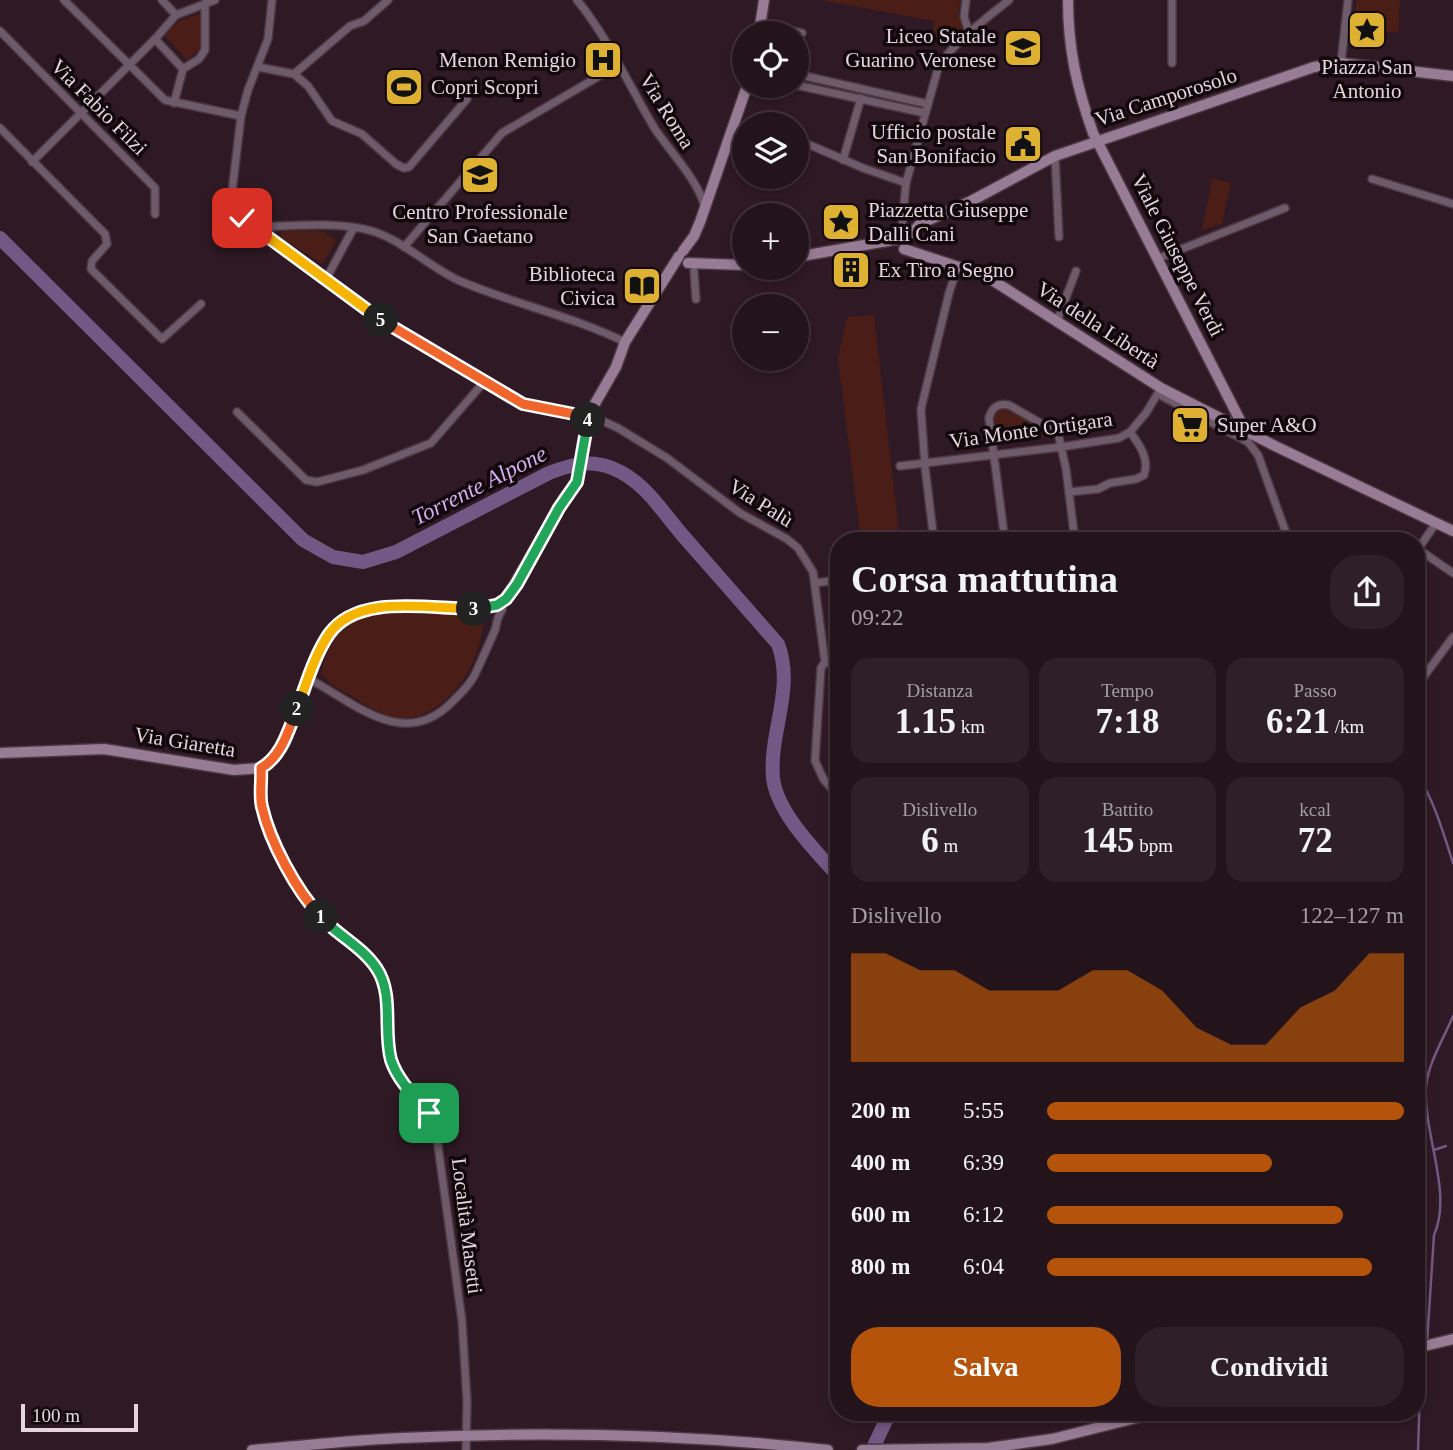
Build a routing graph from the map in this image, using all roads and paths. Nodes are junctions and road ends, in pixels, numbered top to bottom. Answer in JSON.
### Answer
{"nodes":[{"id":1,"x":64,"y":0,"type":"edge"},
{"id":2,"x":162,"y":0,"type":"edge"},
{"id":3,"x":215,"y":0,"type":"edge"},
{"id":4,"x":272,"y":0,"type":"edge"},
{"id":5,"x":388,"y":0,"type":"edge"},
{"id":6,"x":578,"y":0,"type":"edge"},
{"id":7,"x":966,"y":0,"type":"edge"},
{"id":8,"x":1009,"y":0,"type":"edge"},
{"id":9,"x":1068,"y":0,"type":"edge"},
{"id":10,"x":1172,"y":0,"type":"edge"},
{"id":11,"x":1348,"y":0,"type":"edge"},
{"id":12,"x":762,"y":1,"type":"edge"},
{"id":13,"x":205,"y":3,"type":"junction"},
{"id":14,"x":176,"y":15,"type":"junction"},
{"id":15,"x":760,"y":21,"type":"edge"},
{"id":16,"x":0,"y":31,"type":"edge"},
{"id":17,"x":969,"y":32,"type":"junction"},
{"id":18,"x":155,"y":39,"type":"junction"},
{"id":19,"x":1172,"y":63,"type":"dead end"},
{"id":20,"x":1341,"y":63,"type":"junction"},
{"id":21,"x":129,"y":65,"type":"junction"},
{"id":22,"x":618,"y":65,"type":"junction"},
{"id":23,"x":258,"y":68,"type":"junction"},
{"id":24,"x":183,"y":69,"type":"junction"},
{"id":25,"x":294,"y":74,"type":"junction"},
{"id":26,"x":1453,"y":76,"type":"edge"},
{"id":27,"x":809,"y":77,"type":"edge"},
{"id":28,"x":816,"y":79,"type":"junction"},
{"id":29,"x":809,"y":88,"type":"edge"},
{"id":30,"x":814,"y":89,"type":"junction"},
{"id":31,"x":862,"y":90,"type":"junction"},
{"id":32,"x":743,"y":98,"type":"edge"},
{"id":33,"x":467,"y":99,"type":"dead end"},
{"id":34,"x":861,"y":99,"type":"junction"},
{"id":35,"x":174,"y":103,"type":"junction"},
{"id":36,"x":928,"y":104,"type":"junction"},
{"id":37,"x":925,"y":113,"type":"junction"},
{"id":38,"x":80,"y":114,"type":"junction"},
{"id":39,"x":241,"y":116,"type":"junction"},
{"id":40,"x":0,"y":128,"type":"edge"},
{"id":41,"x":1097,"y":141,"type":"junction"},
{"id":42,"x":809,"y":145,"type":"edge"},
{"id":43,"x":1055,"y":156,"type":"junction"},
{"id":44,"x":843,"y":160,"type":"junction"},
{"id":45,"x":32,"y":162,"type":"junction"},
{"id":46,"x":1372,"y":179,"type":"dead end"},
{"id":47,"x":906,"y":183,"type":"junction"},
{"id":48,"x":1453,"y":204,"type":"edge"},
{"id":49,"x":704,"y":205,"type":"junction"},
{"id":50,"x":1285,"y":208,"type":"dead end"},
{"id":51,"x":155,"y":214,"type":"dead end"},
{"id":52,"x":254,"y":227,"type":"junction"},
{"id":53,"x":353,"y":229,"type":"junction"},
{"id":54,"x":1059,"y":237,"type":"dead end"},
{"id":55,"x":903,"y":241,"type":"junction"},
{"id":56,"x":404,"y":247,"type":"junction"},
{"id":57,"x":809,"y":255,"type":"edge"},
{"id":58,"x":1159,"y":258,"type":"junction"},
{"id":59,"x":687,"y":259,"type":"junction"},
{"id":60,"x":732,"y":265,"type":"edge"},
{"id":61,"x":958,"y":267,"type":"junction"},
{"id":62,"x":1076,"y":271,"type":"dead end"},
{"id":63,"x":326,"y":279,"type":"junction"},
{"id":64,"x":696,"y":299,"type":"dead end"},
{"id":65,"x":201,"y":304,"type":"dead end"},
{"id":66,"x":1056,"y":321,"type":"junction"},
{"id":67,"x":625,"y":342,"type":"junction"},
{"id":68,"x":484,"y":382,"type":"junction"},
{"id":69,"x":1223,"y":387,"type":"junction"},
{"id":70,"x":1159,"y":391,"type":"junction"},
{"id":71,"x":1222,"y":405,"type":"junction"},
{"id":72,"x":1208,"y":411,"type":"junction"},
{"id":73,"x":237,"y":412,"type":"dead end"},
{"id":74,"x":589,"y":417,"type":"junction"},
{"id":75,"x":1220,"y":421,"type":"junction"},
{"id":76,"x":1130,"y":432,"type":"junction"},
{"id":77,"x":1247,"y":436,"type":"junction"},
{"id":78,"x":1061,"y":447,"type":"junction"},
{"id":79,"x":993,"y":454,"type":"junction"},
{"id":80,"x":926,"y":463,"type":"junction"},
{"id":81,"x":900,"y":466,"type":"dead end"},
{"id":82,"x":1069,"y":492,"type":"junction"},
{"id":83,"x":1436,"y":523,"type":"junction"},
{"id":84,"x":1453,"y":531,"type":"edge"},
{"id":85,"x":933,"y":532,"type":"edge"},
{"id":86,"x":1004,"y":532,"type":"edge"},
{"id":87,"x":1074,"y":532,"type":"edge"},
{"id":88,"x":1286,"y":532,"type":"edge"},
{"id":89,"x":1425,"y":539,"type":"edge"},
{"id":90,"x":1425,"y":556,"type":"edge"},
{"id":91,"x":1453,"y":573,"type":"edge"},
{"id":92,"x":830,"y":581,"type":"edge"},
{"id":93,"x":815,"y":583,"type":"junction"},
{"id":94,"x":497,"y":605,"type":"junction"},
{"id":95,"x":1453,"y":637,"type":"edge"},
{"id":96,"x":825,"y":662,"type":"junction"},
{"id":97,"x":830,"y":664,"type":"edge"},
{"id":98,"x":1425,"y":675,"type":"edge"},
{"id":99,"x":309,"y":679,"type":"junction"},
{"id":100,"x":0,"y":753,"type":"edge"},
{"id":101,"x":261,"y":768,"type":"junction"},
{"id":102,"x":830,"y":787,"type":"edge"},
{"id":103,"x":1453,"y":1339,"type":"edge"},
{"id":104,"x":1425,"y":1346,"type":"edge"},
{"id":105,"x":1124,"y":1421,"type":"edge"},
{"id":106,"x":468,"y":1436,"type":"junction"},
{"id":107,"x":252,"y":1450,"type":"edge"},
{"id":108,"x":466,"y":1450,"type":"edge"},
{"id":109,"x":828,"y":1450,"type":"edge"},
{"id":110,"x":862,"y":1450,"type":"edge"}],
"edges":[{"from":1,"to":21,"type":"street"},
{"from":2,"to":14,"type":"street"},
{"from":3,"to":13,"type":"street"},
{"from":4,"to":23,"type":"street","name":"Via Palù"},
{"from":5,"to":25,"type":"street"},
{"from":6,"to":22,"type":"street","name":"Via Roma"},
{"from":7,"to":17,"type":"street"},
{"from":8,"to":17,"type":"street"},
{"from":9,"to":41,"type":"street","name":"Viale Giuseppe Verdi"},
{"from":10,"to":19,"type":"street"},
{"from":11,"to":20,"type":"street"},
{"from":12,"to":15,"type":"street"},
{"from":13,"to":14,"type":"street"},
{"from":13,"to":24,"type":"street"},
{"from":14,"to":18,"type":"street"},
{"from":16,"to":38,"type":"street","name":"Via Fabio Filzi"},
{"from":17,"to":36,"type":"street"},
{"from":18,"to":21,"type":"street"},
{"from":18,"to":24,"type":"street"},
{"from":20,"to":26,"type":"street","name":"Via Camporosolo"},
{"from":20,"to":41,"type":"street","name":"Via Camporosolo"},
{"from":21,"to":35,"type":"street"},
{"from":21,"to":38,"type":"street"},
{"from":22,"to":49,"type":"street","name":"Via Roma"},
{"from":22,"to":56,"type":"street"},
{"from":23,"to":25,"type":"street"},
{"from":23,"to":39,"type":"street","name":"Via Palù"},
{"from":24,"to":35,"type":"street"},
{"from":25,"to":33,"type":"street"},
{"from":27,"to":28,"type":"street"},
{"from":28,"to":30,"type":"street"},
{"from":28,"to":31,"type":"street"},
{"from":29,"to":30,"type":"street"},
{"from":30,"to":34,"type":"street"},
{"from":31,"to":34,"type":"street"},
{"from":31,"to":36,"type":"street"},
{"from":32,"to":49,"type":"street"},
{"from":34,"to":37,"type":"street"},
{"from":34,"to":44,"type":"street"},
{"from":35,"to":39,"type":"street"},
{"from":36,"to":37,"type":"street"},
{"from":37,"to":47,"type":"street"},
{"from":38,"to":45,"type":"street"},
{"from":38,"to":51,"type":"street","name":"Via Fabio Filzi"},
{"from":39,"to":52,"type":"street","name":"Via Palù"},
{"from":40,"to":45,"type":"street"},
{"from":41,"to":43,"type":"street","name":"Via Camporosolo"},
{"from":41,"to":58,"type":"street","name":"Viale Giuseppe Verdi"},
{"from":42,"to":44,"type":"street"},
{"from":43,"to":54,"type":"street"},
{"from":43,"to":55,"type":"street","name":"Via Camporosolo"},
{"from":44,"to":47,"type":"street"},
{"from":45,"to":65,"type":"street"},
{"from":46,"to":48,"type":"street"},
{"from":47,"to":55,"type":"street"},
{"from":49,"to":59,"type":"street"},
{"from":50,"to":58,"type":"street"},
{"from":52,"to":53,"type":"street"},
{"from":52,"to":63,"type":"street","name":"Via Palù"},
{"from":53,"to":56,"type":"street"},
{"from":53,"to":63,"type":"street"},
{"from":55,"to":57,"type":"street","name":"Via Camporosolo"},
{"from":55,"to":61,"type":"street","name":"Via della Libertà"},
{"from":56,"to":67,"type":"street"},
{"from":58,"to":69,"type":"street","name":"Viale Giuseppe Verdi"},
{"from":59,"to":60,"type":"street"},
{"from":59,"to":64,"type":"street"},
{"from":59,"to":67,"type":"street"},
{"from":61,"to":66,"type":"street","name":"Via della Libertà"},
{"from":61,"to":80,"type":"street"},
{"from":62,"to":66,"type":"street"},
{"from":63,"to":68,"type":"street","name":"Via Palù"},
{"from":66,"to":70,"type":"street","name":"Via della Libertà"},
{"from":67,"to":74,"type":"street"},
{"from":68,"to":73,"type":"street"},
{"from":68,"to":74,"type":"street","name":"Via Palù"},
{"from":69,"to":71,"type":"street","name":"Viale Giuseppe Verdi"},
{"from":69,"to":77,"type":"street","name":"Viale Giuseppe Verdi"},
{"from":70,"to":72,"type":"street","name":"Via della Libertà"},
{"from":70,"to":75,"type":"street"},
{"from":70,"to":76,"type":"street","name":"Via Monte Ortigara"},
{"from":71,"to":72,"type":"street"},
{"from":71,"to":75,"type":"street","name":"Viale Giuseppe Verdi"},
{"from":72,"to":75,"type":"street","name":"Via della Libertà"},
{"from":74,"to":93,"type":"street","name":"Via Palù"},
{"from":74,"to":94,"type":"street"},
{"from":75,"to":77,"type":"street","name":"Via della Libertà"},
{"from":76,"to":78,"type":"street","name":"Via Monte Ortigara"},
{"from":76,"to":82,"type":"street"},
{"from":77,"to":83,"type":"street","name":"Via della Libertà"},
{"from":77,"to":88,"type":"street"},
{"from":78,"to":79,"type":"street","name":"Via Monte Ortigara"},
{"from":78,"to":79,"type":"street"},
{"from":78,"to":82,"type":"street"},
{"from":79,"to":80,"type":"street","name":"Via Monte Ortigara"},
{"from":79,"to":86,"type":"street"},
{"from":80,"to":81,"type":"street","name":"Via Monte Ortigara"},
{"from":80,"to":85,"type":"street"},
{"from":82,"to":87,"type":"street"},
{"from":83,"to":84,"type":"street","name":"Via della Libertà"},
{"from":83,"to":89,"type":"street"},
{"from":90,"to":91,"type":"street"},
{"from":92,"to":93,"type":"street"},
{"from":93,"to":96,"type":"street","name":"Via Palù"},
{"from":94,"to":99,"type":"street","name":"Via Giaretta"},
{"from":94,"to":99,"type":"street"},
{"from":95,"to":98,"type":"street"},
{"from":96,"to":97,"type":"street"},
{"from":96,"to":102,"type":"street","name":"Via Palù"},
{"from":99,"to":101,"type":"street","name":"Via Giaretta"},
{"from":100,"to":101,"type":"street","name":"Via Giaretta"},
{"from":101,"to":106,"type":"street","name":"Località Masetti"},
{"from":103,"to":104,"type":"street"},
{"from":105,"to":110,"type":"street"},
{"from":106,"to":107,"type":"street"},
{"from":106,"to":108,"type":"street","name":"Località Masetti"},
{"from":106,"to":109,"type":"street"}]}
